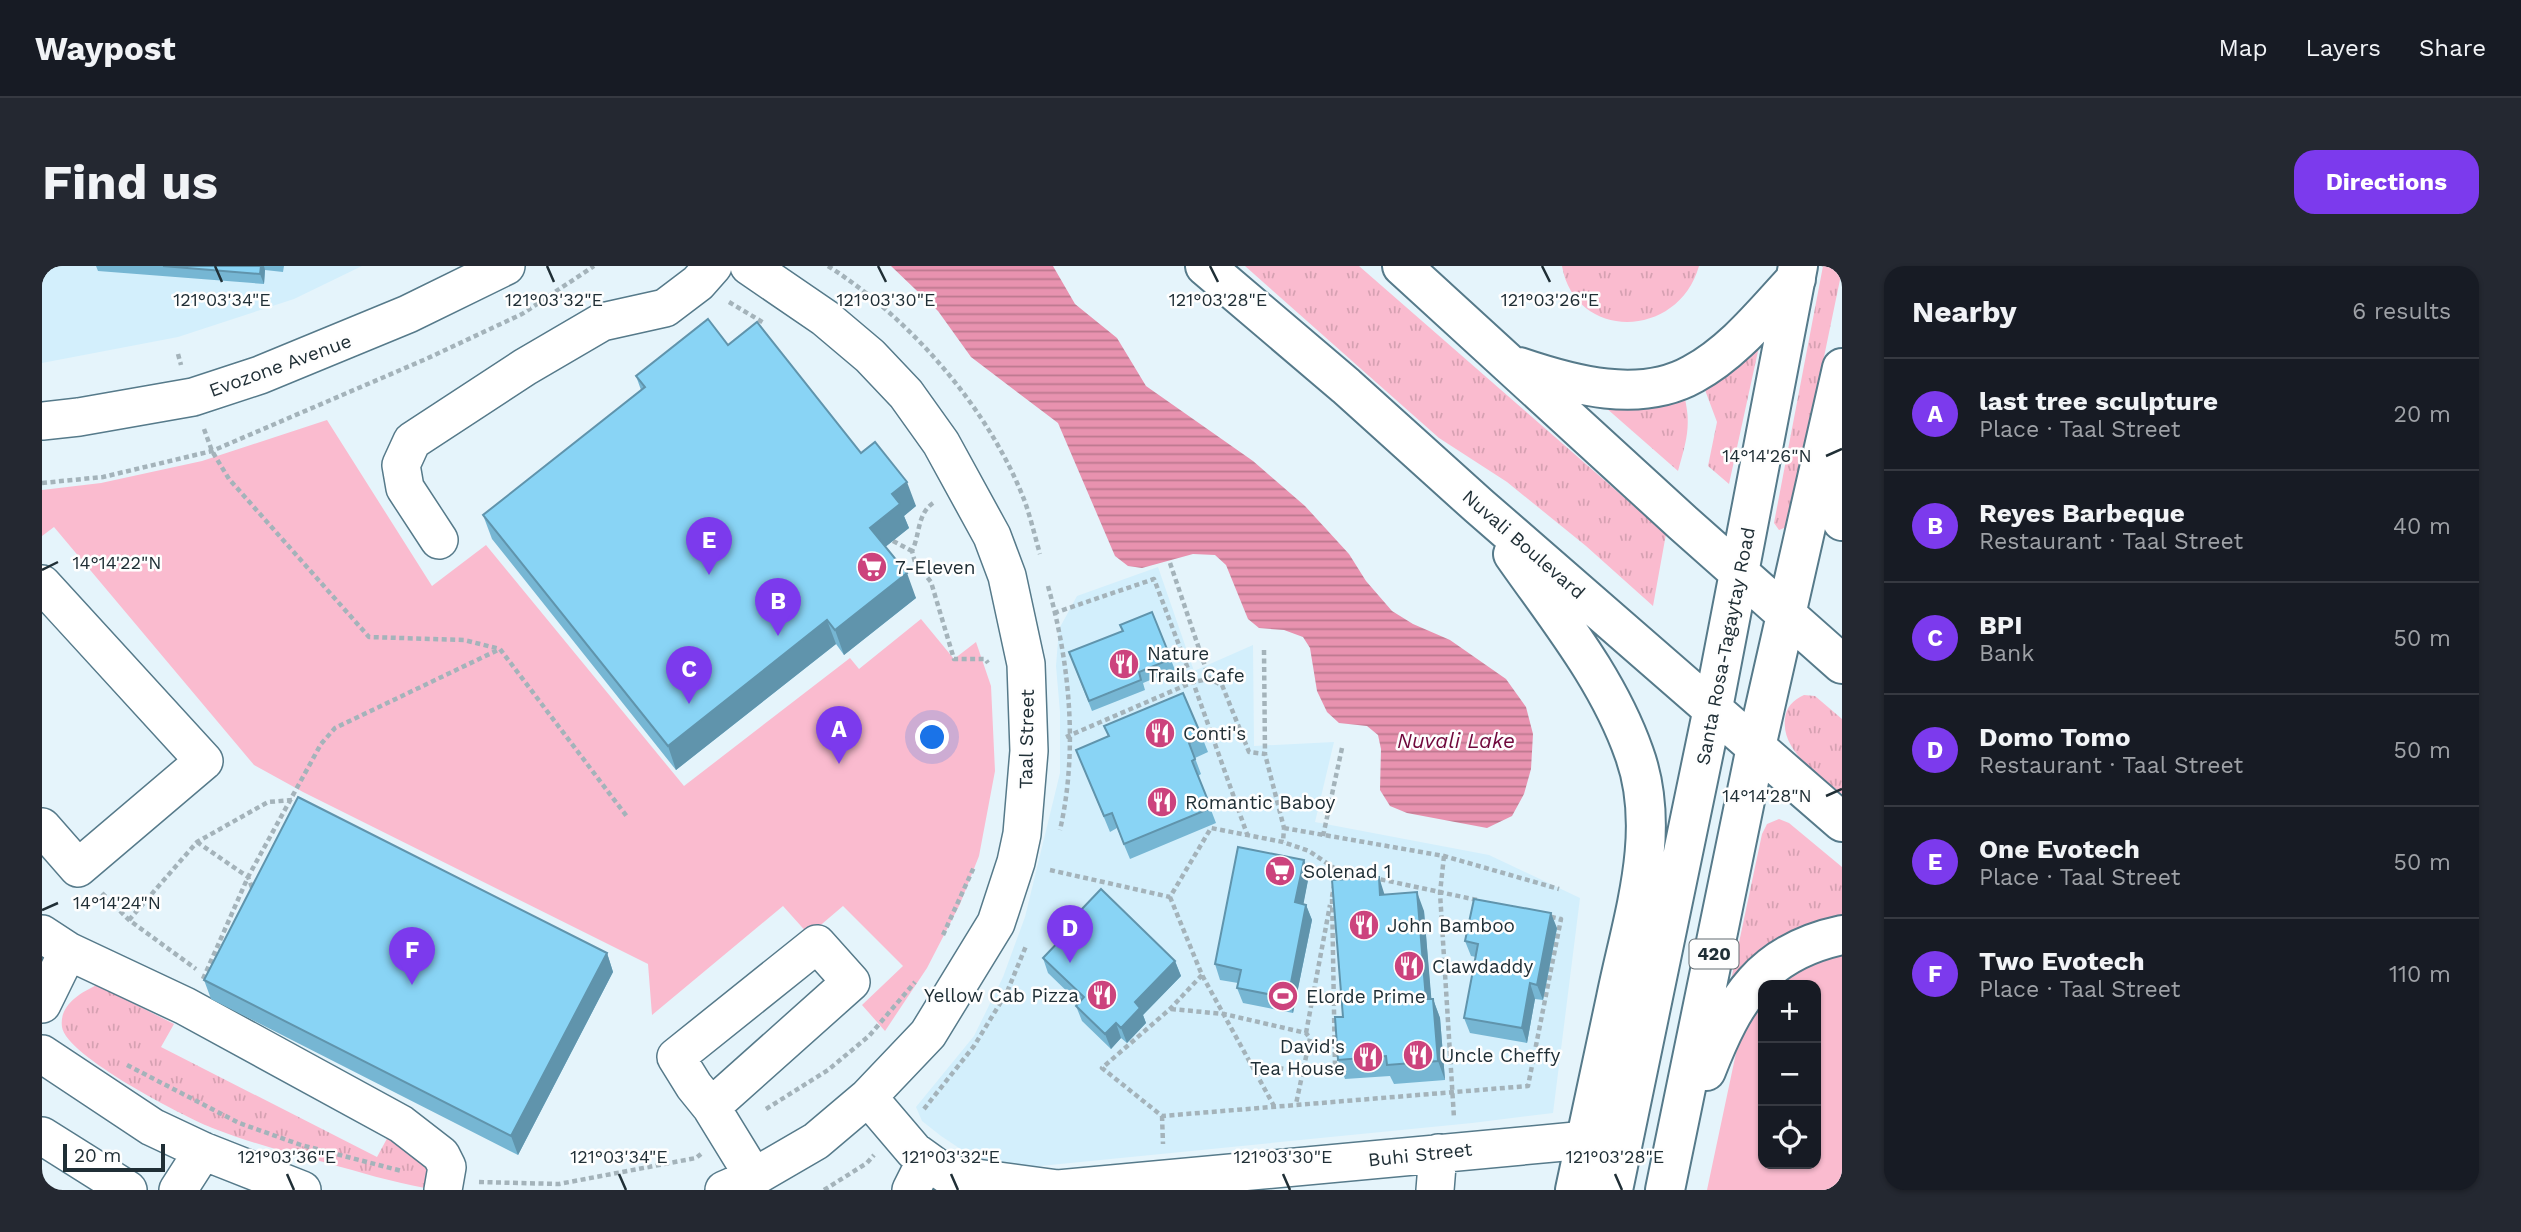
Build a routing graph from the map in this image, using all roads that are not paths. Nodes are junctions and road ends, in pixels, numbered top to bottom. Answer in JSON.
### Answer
{"nodes":[{"id":1,"x":506,"y":266,"type":"edge"},
{"id":2,"x":749,"y":266,"type":"edge"},
{"id":3,"x":1205,"y":266,"type":"edge"},
{"id":4,"x":1402,"y":266,"type":"edge"},
{"id":5,"x":1797,"y":273,"type":"edge"},
{"id":6,"x":706,"y":274,"type":"edge"},
{"id":7,"x":1508,"y":364,"type":"junction"},
{"id":8,"x":1842,"y":368,"type":"edge"},
{"id":9,"x":42,"y":421,"type":"edge"},
{"id":10,"x":1829,"y":425,"type":"junction"},
{"id":11,"x":1479,"y":506,"type":"junction"},
{"id":12,"x":1842,"y":521,"type":"edge"},
{"id":13,"x":439,"y":540,"type":"dead end"},
{"id":14,"x":1739,"y":573,"type":"junction"},
{"id":15,"x":42,"y":584,"type":"edge"},
{"id":16,"x":1785,"y":614,"type":"junction"},
{"id":17,"x":1842,"y":664,"type":"edge"},
{"id":18,"x":1713,"y":708,"type":"junction"},
{"id":19,"x":1756,"y":747,"type":"junction"},
{"id":20,"x":1842,"y":822,"type":"edge"},
{"id":21,"x":42,"y":827,"type":"edge"},
{"id":22,"x":1842,"y":934,"type":"edge"},
{"id":23,"x":1664,"y":940,"type":"junction"},
{"id":24,"x":55,"y":943,"type":"edge"},
{"id":25,"x":42,"y":1004,"type":"edge"},
{"id":26,"x":1607,"y":1038,"type":"junction"},
{"id":27,"x":42,"y":1054,"type":"edge"},
{"id":28,"x":868,"y":1097,"type":"junction"},
{"id":29,"x":711,"y":1107,"type":"junction"},
{"id":30,"x":42,"y":1136,"type":"edge"},
{"id":31,"x":1586,"y":1140,"type":"junction"},
{"id":32,"x":203,"y":1151,"type":"junction"},
{"id":33,"x":1447,"y":1152,"type":"junction"},
{"id":34,"x":919,"y":1175,"type":"edge"},
{"id":35,"x":1667,"y":1175,"type":"edge"},
{"id":36,"x":1254,"y":1180,"type":"edge"},
{"id":37,"x":739,"y":1184,"type":"edge"},
{"id":38,"x":443,"y":1186,"type":"edge"},
{"id":39,"x":128,"y":1190,"type":"edge"},
{"id":40,"x":178,"y":1190,"type":"edge"},
{"id":41,"x":302,"y":1190,"type":"edge"},
{"id":42,"x":1435,"y":1190,"type":"edge"},
{"id":43,"x":1575,"y":1190,"type":"edge"},
{"id":44,"x":1613,"y":1190,"type":"edge"}],
"edges":[{"from":1,"to":9,"type":"street","name":"Evozone Avenue"},
{"from":2,"to":28,"type":"street","name":"Taal Street"},
{"from":3,"to":11,"type":"main road","name":"Nuvali Boulevard"},
{"from":4,"to":7,"type":"main road"},
{"from":5,"to":7,"type":"main road"},
{"from":5,"to":14,"type":"main road","name":"Santa Rosa-Tagaytay Road","number":"420"},
{"from":6,"to":13,"type":"street"},
{"from":7,"to":14,"type":"main road"},
{"from":8,"to":10,"type":"main road","number":"420"},
{"from":10,"to":12,"type":"main road"},
{"from":10,"to":16,"type":"main road","number":"420"},
{"from":11,"to":18,"type":"main road","name":"Nuvali Boulevard"},
{"from":11,"to":26,"type":"main road"},
{"from":14,"to":16,"type":"main road"},
{"from":14,"to":18,"type":"main road","name":"Santa Rosa-Tagaytay Road","number":"420"},
{"from":15,"to":21,"type":"street"},
{"from":16,"to":17,"type":"main road"},
{"from":16,"to":19,"type":"main road","number":"420"},
{"from":18,"to":19,"type":"main road","name":"Nuvali Boulevard"},
{"from":18,"to":23,"type":"main road","name":"Santa Rosa-Tagaytay Road","number":"420"},
{"from":19,"to":20,"type":"main road","name":"Nuvali Boulevard"},
{"from":19,"to":35,"type":"main road","number":"420"},
{"from":22,"to":35,"type":"main road"},
{"from":23,"to":26,"type":"main road"},
{"from":23,"to":44,"type":"main road","name":"Santa Rosa-Tagaytay Road","number":"420"},
{"from":24,"to":25,"type":"street"},
{"from":24,"to":38,"type":"street"},
{"from":26,"to":31,"type":"main road"},
{"from":27,"to":32,"type":"street"},
{"from":28,"to":34,"type":"street","name":"Buhi Street"},
{"from":28,"to":37,"type":"street","name":"Taal Street"},
{"from":29,"to":29,"type":"street"},
{"from":29,"to":37,"type":"street"},
{"from":30,"to":39,"type":"street"},
{"from":31,"to":33,"type":"street","name":"Buhi Street"},
{"from":31,"to":43,"type":"main road"},
{"from":32,"to":40,"type":"street"},
{"from":32,"to":41,"type":"street"},
{"from":33,"to":36,"type":"street","name":"Buhi Street"},
{"from":33,"to":42,"type":"street"},
{"from":34,"to":36,"type":"street","name":"Buhi Street"}]}
